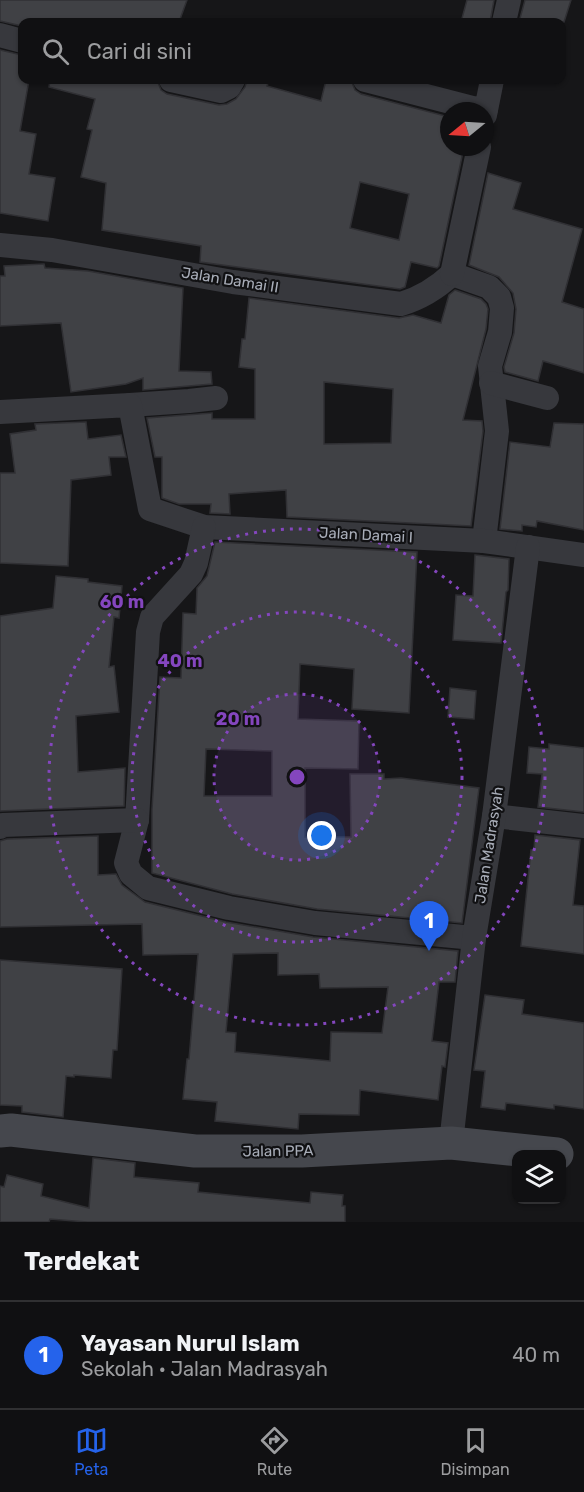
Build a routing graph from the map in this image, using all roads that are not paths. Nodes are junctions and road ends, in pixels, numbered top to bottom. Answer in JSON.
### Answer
{"nodes":[{"id":1,"x":509,"y":0,"type":"edge"},
{"id":2,"x":505,"y":18,"type":"edge"},
{"id":3,"x":0,"y":35,"type":"edge"},
{"id":4,"x":18,"y":40,"type":"edge"},
{"id":5,"x":189,"y":84,"type":"edge"},
{"id":6,"x":230,"y":84,"type":"edge"},
{"id":7,"x":380,"y":84,"type":"edge"},
{"id":8,"x":491,"y":84,"type":"edge"},
{"id":9,"x":450,"y":102,"type":"edge"},
{"id":10,"x":488,"y":102,"type":"edge"},
{"id":11,"x":476,"y":156,"type":"edge"},
{"id":12,"x":0,"y":245,"type":"edge"},
{"id":13,"x":452,"y":274,"type":"junction"},
{"id":14,"x":491,"y":383,"type":"junction"},
{"id":15,"x":216,"y":398,"type":"dead end"},
{"id":16,"x":547,"y":398,"type":"dead end"},
{"id":17,"x":130,"y":405,"type":"junction"},
{"id":18,"x":0,"y":412,"type":"edge"},
{"id":19,"x":204,"y":527,"type":"junction"},
{"id":20,"x":484,"y":541,"type":"junction"},
{"id":21,"x":528,"y":547,"type":"junction"},
{"id":22,"x":584,"y":555,"type":"edge"},
{"id":23,"x":494,"y":816,"type":"junction"},
{"id":24,"x":137,"y":819,"type":"junction"},
{"id":25,"x":584,"y":826,"type":"edge"},
{"id":26,"x":0,"y":827,"type":"edge"},
{"id":27,"x":474,"y":938,"type":"junction"},
{"id":28,"x":0,"y":1131,"type":"edge"},
{"id":29,"x":451,"y":1143,"type":"junction"},
{"id":30,"x":513,"y":1150,"type":"edge"},
{"id":31,"x":566,"y":1156,"type":"edge"},
{"id":32,"x":584,"y":1158,"type":"edge"}],
"edges":[{"from":1,"to":2,"type":"street"},
{"from":3,"to":4,"type":"street"},
{"from":5,"to":6,"type":"street"},
{"from":7,"to":9,"type":"street"},
{"from":8,"to":10,"type":"street"},
{"from":11,"to":13,"type":"street"},
{"from":12,"to":13,"type":"street","name":"Jalan Damai II"},
{"from":13,"to":14,"type":"street"},
{"from":14,"to":16,"type":"street"},
{"from":14,"to":20,"type":"street"},
{"from":15,"to":17,"type":"street"},
{"from":17,"to":18,"type":"street"},
{"from":17,"to":19,"type":"street","name":"Jalan Damai I"},
{"from":19,"to":20,"type":"street","name":"Jalan Damai I"},
{"from":19,"to":24,"type":"street"},
{"from":20,"to":21,"type":"street","name":"Jalan Damai I"},
{"from":21,"to":22,"type":"street","name":"Jalan Damai I"},
{"from":21,"to":23,"type":"street","name":"Jalan Madrasyah"},
{"from":23,"to":25,"type":"street"},
{"from":23,"to":27,"type":"street","name":"Jalan Madrasyah"},
{"from":24,"to":26,"type":"street"},
{"from":24,"to":27,"type":"street"},
{"from":27,"to":29,"type":"street","name":"Jalan Madrasyah"},
{"from":28,"to":29,"type":"street","name":"Jalan PPA"},
{"from":29,"to":30,"type":"street","name":"Jalan PPA"},
{"from":31,"to":32,"type":"street"}]}
